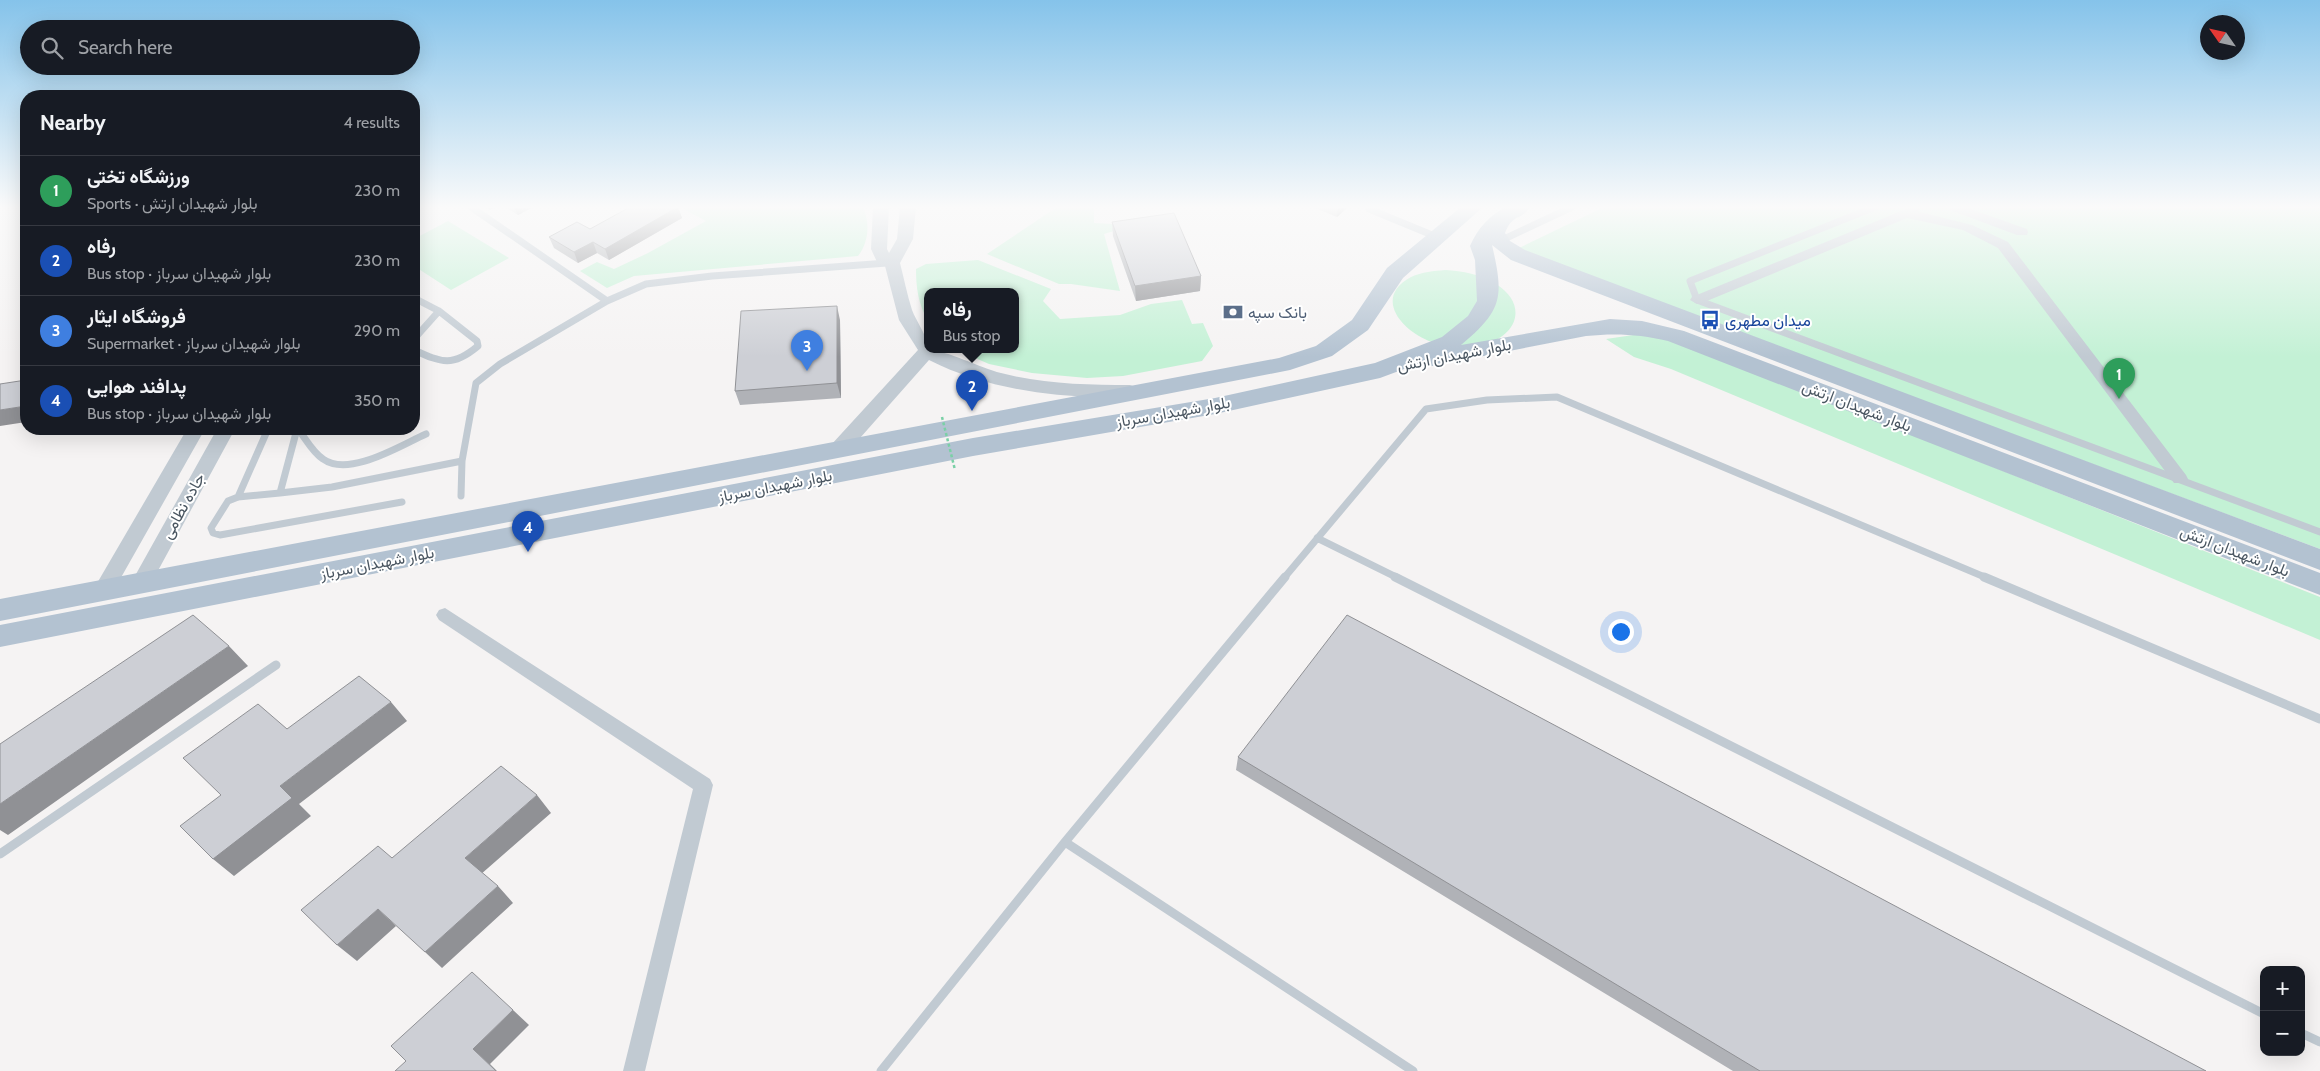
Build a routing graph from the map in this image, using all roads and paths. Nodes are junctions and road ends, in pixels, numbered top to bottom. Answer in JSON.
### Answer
{"nodes":[{"id":1,"x":543,"y":257,"type":"edge"},
{"id":2,"x":883,"y":257,"type":"edge"},
{"id":3,"x":895,"y":257,"type":"edge"},
{"id":4,"x":1414,"y":257,"type":"edge"},
{"id":5,"x":1492,"y":257,"type":"edge"},
{"id":6,"x":1523,"y":257,"type":"edge"},
{"id":7,"x":1750,"y":257,"type":"edge"},
{"id":8,"x":1802,"y":257,"type":"edge"},
{"id":9,"x":2012,"y":257,"type":"edge"},
{"id":10,"x":892,"y":263,"type":"junction"},
{"id":11,"x":1697,"y":300,"type":"junction"},
{"id":12,"x":607,"y":301,"type":"junction"},
{"id":13,"x":420,"y":302,"type":"edge"},
{"id":14,"x":439,"y":311,"type":"junction"},
{"id":15,"x":420,"y":332,"type":"edge"},
{"id":16,"x":924,"y":345,"type":"edge"},
{"id":17,"x":420,"y":353,"type":"edge"},
{"id":18,"x":924,"y":353,"type":"edge"},
{"id":19,"x":932,"y":353,"type":"edge"},
{"id":20,"x":1380,"y":370,"type":"junction"},
{"id":21,"x":1150,"y":390,"type":"junction"},
{"id":22,"x":942,"y":417,"type":"dead end"},
{"id":23,"x":426,"y":434,"type":"dead end"},
{"id":24,"x":193,"y":435,"type":"edge"},
{"id":25,"x":223,"y":435,"type":"edge"},
{"id":26,"x":265,"y":435,"type":"edge"},
{"id":27,"x":295,"y":435,"type":"edge"},
{"id":28,"x":302,"y":435,"type":"edge"},
{"id":29,"x":838,"y":450,"type":"junction"},
{"id":30,"x":462,"y":461,"type":"junction"},
{"id":31,"x":955,"y":470,"type":"dead end"},
{"id":32,"x":2180,"y":479,"type":"junction"},
{"id":33,"x":280,"y":493,"type":"junction"},
{"id":34,"x":461,"y":496,"type":"dead end"},
{"id":35,"x":238,"y":497,"type":"junction"},
{"id":36,"x":402,"y":502,"type":"dead end"},
{"id":37,"x":2320,"y":532,"type":"edge"},
{"id":38,"x":1317,"y":538,"type":"junction"},
{"id":39,"x":2320,"y":560,"type":"edge"},
{"id":40,"x":141,"y":583,"type":"junction"},
{"id":41,"x":2320,"y":584,"type":"edge"},
{"id":42,"x":103,"y":590,"type":"junction"},
{"id":43,"x":0,"y":610,"type":"edge"},
{"id":44,"x":445,"y":616,"type":"dead end"},
{"id":45,"x":0,"y":636,"type":"edge"},
{"id":46,"x":276,"y":665,"type":"dead end"},
{"id":47,"x":2320,"y":719,"type":"edge"},
{"id":48,"x":1065,"y":842,"type":"junction"},
{"id":49,"x":0,"y":854,"type":"edge"},
{"id":50,"x":2260,"y":1012,"type":"edge"},
{"id":51,"x":2305,"y":1035,"type":"edge"},
{"id":52,"x":2320,"y":1042,"type":"edge"},
{"id":53,"x":634,"y":1071,"type":"edge"},
{"id":54,"x":880,"y":1071,"type":"edge"},
{"id":55,"x":1413,"y":1071,"type":"edge"}],
"edges":[{"from":1,"to":12,"type":"lane"},
{"from":2,"to":10,"type":"street"},
{"from":3,"to":10,"type":"street"},
{"from":4,"to":21,"type":"main road","name":"بلوار شهیدان سرباز"},
{"from":5,"to":20,"type":"main road","name":"بلوار شهیدان سرباز"},
{"from":6,"to":39,"type":"main road","name":"بلوار شهیدان ارتش"},
{"from":7,"to":11,"type":"lane"},
{"from":8,"to":11,"type":"street"},
{"from":9,"to":32,"type":"street"},
{"from":10,"to":12,"type":"lane"},
{"from":10,"to":16,"type":"street"},
{"from":11,"to":32,"type":"lane"},
{"from":12,"to":30,"type":"lane"},
{"from":13,"to":14,"type":"lane"},
{"from":14,"to":15,"type":"lane"},
{"from":14,"to":17,"type":"lane"},
{"from":18,"to":29,"type":"street"},
{"from":19,"to":21,"type":"street"},
{"from":20,"to":41,"type":"main road","name":"بلوار شهیدان ارتش"},
{"from":20,"to":45,"type":"main road","name":"بلوار شهیدان سرباز"},
{"from":21,"to":29,"type":"main road","name":"بلوار شهیدان سرباز"},
{"from":22,"to":31,"type":"path","bridge":true},
{"from":23,"to":28,"type":"lane"},
{"from":24,"to":42,"type":"street"},
{"from":25,"to":40,"type":"street","name":"جاده نظامی"},
{"from":26,"to":35,"type":"lane"},
{"from":27,"to":33,"type":"lane"},
{"from":29,"to":40,"type":"main road","name":"بلوار شهیدان سرباز"},
{"from":30,"to":33,"type":"lane"},
{"from":30,"to":34,"type":"lane"},
{"from":32,"to":37,"type":"lane"},
{"from":33,"to":35,"type":"lane"},
{"from":35,"to":36,"type":"lane"},
{"from":38,"to":47,"type":"lane"},
{"from":38,"to":48,"type":"lane"},
{"from":38,"to":50,"type":"lane"},
{"from":40,"to":42,"type":"main road","name":"بلوار شهیدان سرباز"},
{"from":42,"to":43,"type":"main road","name":"بلوار شهیدان سرباز"},
{"from":44,"to":53,"type":"street"},
{"from":46,"to":49,"type":"lane"},
{"from":48,"to":54,"type":"lane"},
{"from":48,"to":55,"type":"lane"},
{"from":51,"to":52,"type":"lane"}]}
